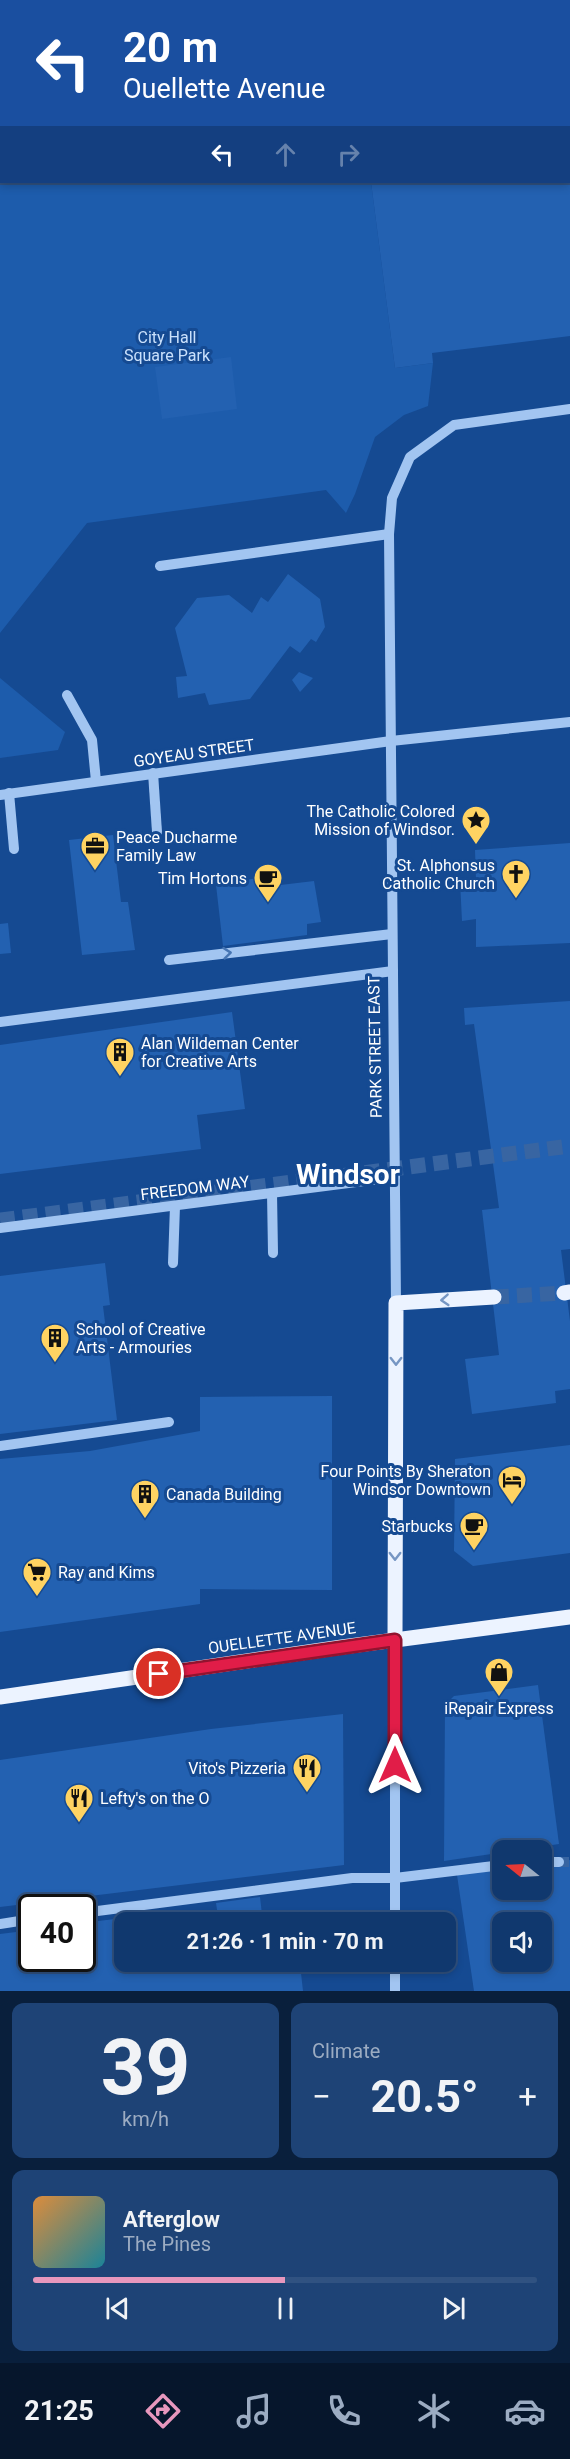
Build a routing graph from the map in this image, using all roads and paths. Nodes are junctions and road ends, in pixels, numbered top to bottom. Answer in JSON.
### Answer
{"nodes":[{"id":1,"x":570,"y":409,"type":"edge"},
{"id":2,"x":389,"y":534,"type":"junction"},
{"id":3,"x":160,"y":566,"type":"dead end"},
{"id":4,"x":67,"y":695,"type":"dead end"},
{"id":5,"x":570,"y":722,"type":"edge"},
{"id":6,"x":391,"y":741,"type":"junction"},
{"id":7,"x":153,"y":773,"type":"junction"},
{"id":8,"x":96,"y":781,"type":"junction"},
{"id":9,"x":4,"y":794,"type":"edge"},
{"id":10,"x":157,"y":832,"type":"dead end"},
{"id":11,"x":14,"y":849,"type":"dead end"},
{"id":12,"x":392,"y":934,"type":"junction"},
{"id":13,"x":169,"y":960,"type":"dead end"},
{"id":14,"x":393,"y":971,"type":"junction"},
{"id":15,"x":0,"y":1023,"type":"edge"},
{"id":16,"x":395,"y":1177,"type":"junction"},
{"id":17,"x":272,"y":1193,"type":"junction"},
{"id":18,"x":175,"y":1206,"type":"junction"},
{"id":19,"x":0,"y":1228,"type":"edge"},
{"id":20,"x":273,"y":1253,"type":"dead end"},
{"id":21,"x":173,"y":1263,"type":"dead end"},
{"id":22,"x":494,"y":1297,"type":"tunnel mouth"},
{"id":23,"x":396,"y":1303,"type":"junction"},
{"id":24,"x":168,"y":1422,"type":"dead end"},
{"id":25,"x":0,"y":1446,"type":"edge"},
{"id":26,"x":570,"y":1617,"type":"edge"},
{"id":27,"x":395,"y":1640,"type":"junction"},
{"id":28,"x":0,"y":1697,"type":"edge"},
{"id":29,"x":552,"y":1862,"type":"edge"},
{"id":30,"x":559,"y":1862,"type":"tunnel mouth"},
{"id":31,"x":492,"y":1866,"type":"edge"},
{"id":32,"x":395,"y":1878,"type":"junction"},
{"id":33,"x":96,"y":1911,"type":"edge"},
{"id":34,"x":395,"y":1912,"type":"edge"},
{"id":35,"x":18,"y":1922,"type":"edge"},
{"id":36,"x":0,"y":1924,"type":"edge"},
{"id":37,"x":395,"y":1972,"type":"edge"},
{"id":38,"x":395,"y":1991,"type":"edge"}],
"edges":[{"from":1,"to":2,"type":"street","name":"PARK STREET EAST"},
{"from":2,"to":3,"type":"street"},
{"from":2,"to":6,"type":"street","name":"PARK STREET EAST"},
{"from":4,"to":8,"type":"street"},
{"from":5,"to":6,"type":"street","name":"GOYEAU STREET"},
{"from":6,"to":7,"type":"street","name":"GOYEAU STREET"},
{"from":6,"to":12,"type":"street","name":"PARK STREET EAST"},
{"from":7,"to":8,"type":"street","name":"GOYEAU STREET"},
{"from":7,"to":10,"type":"street"},
{"from":8,"to":9,"type":"street","name":"GOYEAU STREET"},
{"from":9,"to":11,"type":"street"},
{"from":13,"to":12,"type":"street","one_way":true},
{"from":12,"to":14,"type":"street","name":"PARK STREET EAST"},
{"from":14,"to":15,"type":"street"},
{"from":14,"to":16,"type":"street","name":"PARK STREET EAST"},
{"from":16,"to":17,"type":"street","name":"FREEDOM WAY"},
{"from":16,"to":23,"type":"street","name":"PARK STREET EAST"},
{"from":17,"to":18,"type":"street","name":"FREEDOM WAY"},
{"from":17,"to":20,"type":"street"},
{"from":18,"to":19,"type":"street","name":"FREEDOM WAY"},
{"from":18,"to":21,"type":"street"},
{"from":22,"to":23,"type":"main road","one_way":true},
{"from":23,"to":27,"type":"main road","name":"PARK STREET EAST","one_way":true},
{"from":24,"to":25,"type":"street"},
{"from":26,"to":27,"type":"main road","name":"OUELLETTE AVENUE"},
{"from":27,"to":28,"type":"main road","name":"OUELLETTE AVENUE"},
{"from":27,"to":32,"type":"street"},
{"from":29,"to":30,"type":"street"},
{"from":31,"to":32,"type":"street"},
{"from":32,"to":33,"type":"street"},
{"from":32,"to":34,"type":"street"},
{"from":35,"to":36,"type":"street"},
{"from":37,"to":38,"type":"street"}]}
